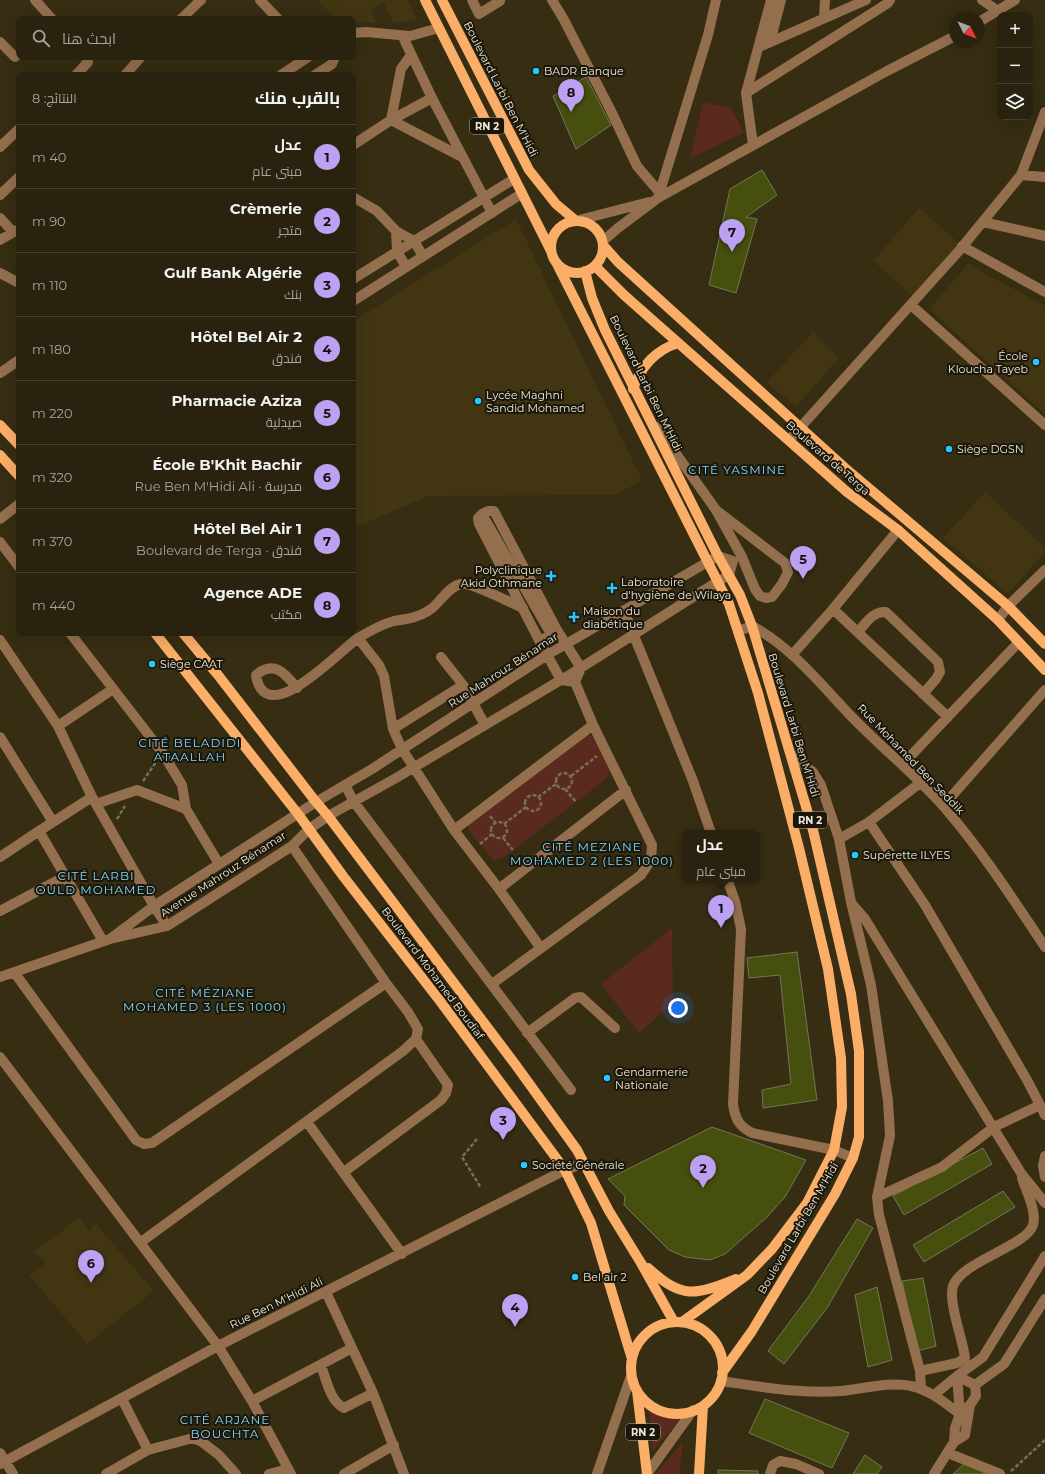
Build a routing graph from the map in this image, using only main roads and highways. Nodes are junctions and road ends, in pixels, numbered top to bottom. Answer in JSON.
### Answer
{"nodes":[{"id":1,"x":425,"y":0,"type":"edge"},
{"id":2,"x":442,"y":0,"type":"edge"},
{"id":3,"x":529,"y":170,"type":"junction"},
{"id":4,"x":514,"y":179,"type":"junction"},
{"id":5,"x":577,"y":220,"type":"junction"},
{"id":6,"x":603,"y":243,"type":"junction"},
{"id":7,"x":551,"y":251,"type":"junction"},
{"id":8,"x":557,"y":264,"type":"junction"},
{"id":9,"x":595,"y":266,"type":"junction"},
{"id":10,"x":585,"y":271,"type":"junction"},
{"id":11,"x":678,"y":343,"type":"junction"},
{"id":12,"x":633,"y":389,"type":"junction"},
{"id":13,"x":0,"y":425,"type":"edge"},
{"id":14,"x":16,"y":442,"type":"edge"},
{"id":15,"x":0,"y":455,"type":"edge"},
{"id":16,"x":16,"y":473,"type":"edge"},
{"id":17,"x":157,"y":636,"type":"edge"},
{"id":18,"x":186,"y":636,"type":"edge"},
{"id":19,"x":1045,"y":644,"type":"edge"},
{"id":20,"x":1045,"y":670,"type":"edge"},
{"id":21,"x":641,"y":1263,"type":"junction"},
{"id":22,"x":747,"y":1275,"type":"junction"},
{"id":23,"x":678,"y":1322,"type":"junction"},
{"id":24,"x":632,"y":1359,"type":"junction"},
{"id":25,"x":721,"y":1377,"type":"junction"},
{"id":26,"x":637,"y":1391,"type":"junction"},
{"id":27,"x":703,"y":1406,"type":"junction"},
{"id":28,"x":647,"y":1474,"type":"edge"},
{"id":29,"x":699,"y":1474,"type":"edge"}],
"edges":[{"from":1,"to":4,"type":"main road","number":"RN 2"},
{"from":2,"to":3,"type":"main road","name":"Boulevard Larbi Ben M'Hidi","number":"RN 2"},
{"from":3,"to":4,"type":"main road"},
{"from":3,"to":5,"type":"main road","name":"Boulevard Larbi Ben M'Hidi","number":"RN 2"},
{"from":4,"to":7,"type":"main road","number":"RN 2"},
{"from":5,"to":6,"type":"main road"},
{"from":5,"to":7,"type":"main road"},
{"from":6,"to":9,"type":"main road"},
{"from":6,"to":19,"type":"main road","name":"Boulevard de Terga"},
{"from":7,"to":8,"type":"main road"},
{"from":8,"to":10,"type":"main road"},
{"from":8,"to":22,"type":"main road","name":"Boulevard Larbi Ben M'Hidi","number":"RN 2"},
{"from":9,"to":10,"type":"main road"},
{"from":9,"to":11,"type":"main road","name":"Boulevard de Terga"},
{"from":10,"to":12,"type":"main road","name":"Boulevard Larbi Ben M'Hidi","number":"RN 2"},
{"from":11,"to":12,"type":"main road"},
{"from":11,"to":20,"type":"main road","name":"Boulevard de Terga"},
{"from":12,"to":25,"type":"main road","name":"Boulevard Larbi Ben M'Hidi","number":"RN 2"},
{"from":13,"to":14,"type":"main road"},
{"from":15,"to":16,"type":"main road"},
{"from":17,"to":24,"type":"main road","name":"Boulevard Mohamed Boudiaf"},
{"from":18,"to":21,"type":"main road","name":"Boulevard Mohamed Boudiaf"},
{"from":21,"to":22,"type":"main road"},
{"from":21,"to":23,"type":"main road","name":"Boulevard Mohamed Boudiaf"},
{"from":22,"to":23,"type":"main road","name":"Boulevard Larbi Ben M'Hidi","number":"RN 2"},
{"from":23,"to":24,"type":"main road"},
{"from":23,"to":25,"type":"main road"},
{"from":24,"to":26,"type":"main road"},
{"from":25,"to":27,"type":"main road"},
{"from":26,"to":27,"type":"main road"},
{"from":26,"to":28,"type":"main road","number":"RN 2"},
{"from":27,"to":29,"type":"main road"}]}
